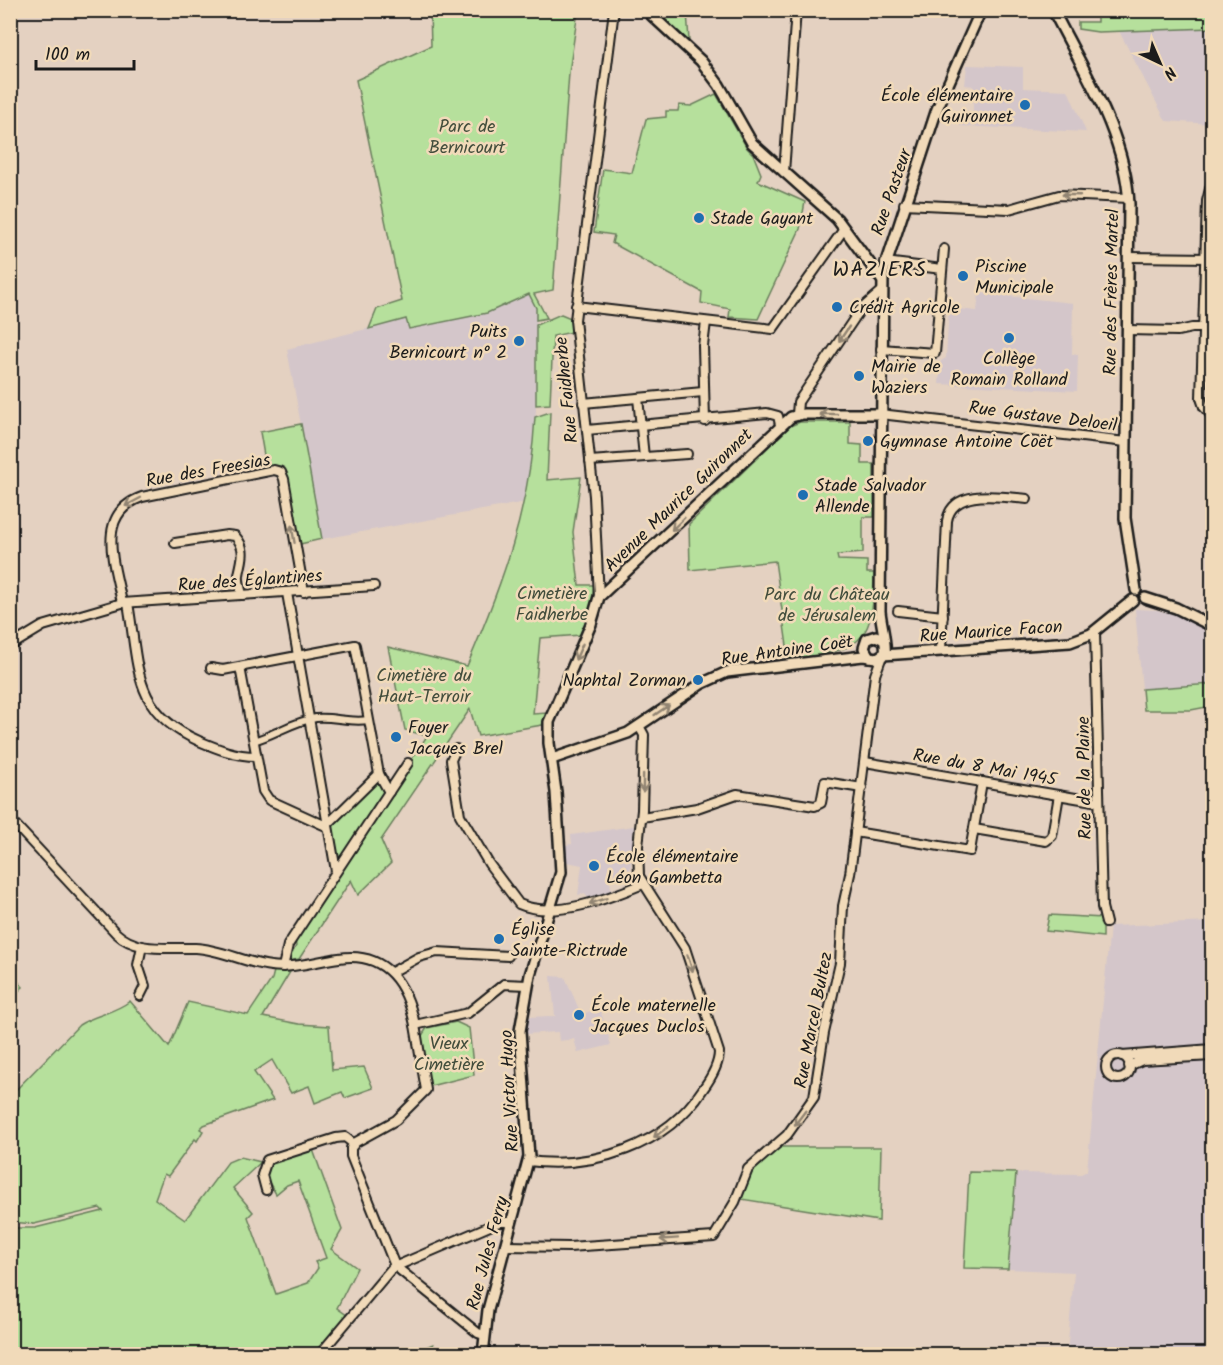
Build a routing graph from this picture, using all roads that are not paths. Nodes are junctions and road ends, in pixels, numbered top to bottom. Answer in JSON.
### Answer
{"nodes":[{"id":1,"x":614,"y":10,"type":"edge"},
{"id":2,"x":646,"y":10,"type":"edge"},
{"id":3,"x":796,"y":10,"type":"edge"},
{"id":4,"x":981,"y":10,"type":"edge"},
{"id":5,"x":1053,"y":10,"type":"edge"},
{"id":6,"x":783,"y":172,"type":"junction"},
{"id":7,"x":1212,"y":181,"type":"edge"},
{"id":8,"x":1129,"y":198,"type":"junction"},
{"id":9,"x":904,"y":204,"type":"junction"},
{"id":10,"x":844,"y":229,"type":"junction"},
{"id":11,"x":944,"y":249,"type":"dead end"},
{"id":12,"x":1128,"y":257,"type":"junction"},
{"id":13,"x":1209,"y":258,"type":"edge"},
{"id":14,"x":885,"y":262,"type":"junction"},
{"id":15,"x":942,"y":269,"type":"junction"},
{"id":16,"x":882,"y":280,"type":"junction"},
{"id":17,"x":882,"y":291,"type":"junction"},
{"id":18,"x":576,"y":306,"type":"junction"},
{"id":19,"x":706,"y":322,"type":"junction"},
{"id":20,"x":1208,"y":328,"type":"edge"},
{"id":21,"x":1127,"y":330,"type":"junction"},
{"id":22,"x":881,"y":349,"type":"junction"},
{"id":23,"x":703,"y":392,"type":"junction"},
{"id":24,"x":638,"y":398,"type":"junction"},
{"id":25,"x":583,"y":403,"type":"junction"},
{"id":26,"x":797,"y":414,"type":"junction"},
{"id":27,"x":880,"y":414,"type":"junction"},
{"id":28,"x":1212,"y":416,"type":"edge"},
{"id":29,"x":705,"y":421,"type":"junction"},
{"id":30,"x":641,"y":426,"type":"junction"},
{"id":31,"x":780,"y":426,"type":"junction"},
{"id":32,"x":587,"y":430,"type":"junction"},
{"id":33,"x":1126,"y":442,"type":"junction"},
{"id":34,"x":687,"y":454,"type":"dead end"},
{"id":35,"x":644,"y":457,"type":"junction"},
{"id":36,"x":590,"y":461,"type":"junction"},
{"id":37,"x":1027,"y":499,"type":"dead end"},
{"id":38,"x":175,"y":543,"type":"dead end"},
{"id":39,"x":374,"y":586,"type":"dead end"},
{"id":40,"x":1136,"y":590,"type":"junction"},
{"id":41,"x":304,"y":592,"type":"junction"},
{"id":42,"x":287,"y":593,"type":"junction"},
{"id":43,"x":242,"y":595,"type":"junction"},
{"id":44,"x":598,"y":597,"type":"junction"},
{"id":45,"x":1145,"y":598,"type":"junction"},
{"id":46,"x":1133,"y":600,"type":"junction"},
{"id":47,"x":125,"y":603,"type":"junction"},
{"id":48,"x":898,"y":611,"type":"dead end"},
{"id":49,"x":880,"y":612,"type":"junction"},
{"id":50,"x":943,"y":616,"type":"junction"},
{"id":51,"x":1212,"y":626,"type":"edge"},
{"id":52,"x":1095,"y":632,"type":"junction"},
{"id":53,"x":871,"y":637,"type":"junction"},
{"id":54,"x":884,"y":641,"type":"junction"},
{"id":55,"x":10,"y":646,"type":"edge"},
{"id":56,"x":941,"y":650,"type":"junction"},
{"id":57,"x":910,"y":653,"type":"junction"},
{"id":58,"x":297,"y":656,"type":"junction"},
{"id":59,"x":882,"y":656,"type":"junction"},
{"id":60,"x":870,"y":657,"type":"junction"},
{"id":61,"x":240,"y":667,"type":"junction"},
{"id":62,"x":211,"y":668,"type":"dead end"},
{"id":63,"x":875,"y":675,"type":"junction"},
{"id":64,"x":308,"y":719,"type":"junction"},
{"id":65,"x":368,"y":720,"type":"junction"},
{"id":66,"x":639,"y":726,"type":"junction"},
{"id":67,"x":253,"y":741,"type":"junction"},
{"id":68,"x":456,"y":749,"type":"dead end"},
{"id":69,"x":256,"y":756,"type":"junction"},
{"id":70,"x":552,"y":759,"type":"junction"},
{"id":71,"x":865,"y":762,"type":"junction"},
{"id":72,"x":408,"y":763,"type":"dead end"},
{"id":73,"x":379,"y":774,"type":"junction"},
{"id":74,"x":982,"y":782,"type":"junction"},
{"id":75,"x":862,"y":788,"type":"junction"},
{"id":76,"x":389,"y":792,"type":"junction"},
{"id":77,"x":1059,"y":795,"type":"junction"},
{"id":78,"x":1099,"y":802,"type":"junction"},
{"id":79,"x":642,"y":816,"type":"junction"},
{"id":80,"x":10,"y":819,"type":"edge"},
{"id":81,"x":327,"y":826,"type":"junction"},
{"id":82,"x":974,"y":829,"type":"junction"},
{"id":83,"x":855,"y":832,"type":"junction"},
{"id":84,"x":336,"y":871,"type":"junction"},
{"id":85,"x":643,"y":885,"type":"junction"},
{"id":86,"x":551,"y":908,"type":"junction"},
{"id":87,"x":1106,"y":923,"type":"dead end"},
{"id":88,"x":142,"y":946,"type":"junction"},
{"id":89,"x":508,"y":956,"type":"dead end"},
{"id":90,"x":283,"y":967,"type":"junction"},
{"id":91,"x":392,"y":972,"type":"junction"},
{"id":92,"x":528,"y":985,"type":"junction"},
{"id":93,"x":140,"y":996,"type":"dead end"},
{"id":94,"x":415,"y":1025,"type":"junction"},
{"id":95,"x":1212,"y":1049,"type":"edge"},
{"id":96,"x":1122,"y":1056,"type":"junction"},
{"id":97,"x":1212,"y":1056,"type":"edge"},
{"id":98,"x":1129,"y":1066,"type":"junction"},
{"id":99,"x":354,"y":1144,"type":"junction"},
{"id":100,"x":528,"y":1161,"type":"junction"},
{"id":101,"x":266,"y":1190,"type":"dead end"},
{"id":102,"x":512,"y":1222,"type":"junction"},
{"id":103,"x":506,"y":1245,"type":"junction"},
{"id":104,"x":395,"y":1266,"type":"junction"},
{"id":105,"x":484,"y":1335,"type":"junction"},
{"id":106,"x":320,"y":1354,"type":"edge"},
{"id":107,"x":483,"y":1354,"type":"edge"}],
"edges":[{"from":1,"to":18,"type":"street","name":"Rue Faidherbe"},
{"from":2,"to":6,"type":"street"},
{"from":3,"to":6,"type":"street"},
{"from":4,"to":9,"type":"street","name":"Rue Pasteur"},
{"from":5,"to":8,"type":"street","name":"Rue des Frères Martel"},
{"from":6,"to":10,"type":"street"},
{"from":7,"to":13,"type":"street"},
{"from":8,"to":9,"type":"street","one_way":true},
{"from":8,"to":12,"type":"street","name":"Rue des Frères Martel"},
{"from":9,"to":14,"type":"street","name":"Rue Pasteur"},
{"from":10,"to":16,"type":"street"},
{"from":10,"to":19,"type":"street"},
{"from":11,"to":15,"type":"street"},
{"from":12,"to":13,"type":"street"},
{"from":12,"to":21,"type":"street","name":"Rue des Frères Martel"},
{"from":13,"to":20,"type":"street"},
{"from":14,"to":15,"type":"street"},
{"from":14,"to":16,"type":"street","name":"Rue Pasteur"},
{"from":15,"to":22,"type":"street"},
{"from":16,"to":17,"type":"street","name":"Rue Pasteur"},
{"from":17,"to":22,"type":"street","name":"Rue Pasteur"},
{"from":17,"to":26,"type":"street","one_way":true},
{"from":18,"to":19,"type":"street"},
{"from":18,"to":25,"type":"street","name":"Rue Faidherbe"},
{"from":19,"to":23,"type":"street"},
{"from":20,"to":21,"type":"street"},
{"from":20,"to":28,"type":"street"},
{"from":21,"to":33,"type":"street","name":"Rue des Frères Martel"},
{"from":22,"to":27,"type":"street","name":"Rue Pasteur"},
{"from":23,"to":24,"type":"street"},
{"from":23,"to":29,"type":"street"},
{"from":24,"to":25,"type":"street"},
{"from":24,"to":30,"type":"street"},
{"from":25,"to":32,"type":"street","name":"Rue Faidherbe"},
{"from":27,"to":26,"type":"street","name":"Rue Gustave Deloeil","one_way":true},
{"from":26,"to":31,"type":"street"},
{"from":27,"to":33,"type":"street","name":"Rue Gustave Deloeil"},
{"from":27,"to":49,"type":"street","name":"Rue Pasteur"},
{"from":29,"to":30,"type":"street"},
{"from":29,"to":31,"type":"street"},
{"from":30,"to":32,"type":"street"},
{"from":30,"to":35,"type":"street"},
{"from":31,"to":44,"type":"street","name":"Avenue Maurice Guironnet","one_way":true},
{"from":32,"to":36,"type":"street","name":"Rue Faidherbe"},
{"from":33,"to":40,"type":"street","name":"Rue des Frères Martel"},
{"from":34,"to":35,"type":"street"},
{"from":35,"to":36,"type":"street"},
{"from":36,"to":44,"type":"street","name":"Rue Faidherbe"},
{"from":37,"to":50,"type":"street"},
{"from":38,"to":43,"type":"street"},
{"from":39,"to":41,"type":"street","name":"Rue des Églantines"},
{"from":40,"to":45,"type":"street"},
{"from":40,"to":46,"type":"street"},
{"from":41,"to":42,"type":"street","name":"Rue des Églantines"},
{"from":41,"to":47,"type":"street","name":"Rue des Freesias","one_way":true},
{"from":42,"to":43,"type":"street","name":"Rue des Églantines"},
{"from":42,"to":58,"type":"street"},
{"from":43,"to":47,"type":"street","name":"Rue des Églantines"},
{"from":44,"to":70,"type":"street","name":"Rue Faidherbe","one_way":true},
{"from":45,"to":46,"type":"street"},
{"from":45,"to":51,"type":"street"},
{"from":46,"to":52,"type":"street","name":"Rue Maurice Facon"},
{"from":47,"to":55,"type":"street","name":"Rue des Églantines"},
{"from":47,"to":69,"type":"street"},
{"from":48,"to":50,"type":"street"},
{"from":49,"to":53,"type":"street","name":"Rue Pasteur"},
{"from":49,"to":54,"type":"street","name":"Rue Pasteur"},
{"from":50,"to":56,"type":"street"},
{"from":52,"to":56,"type":"street","name":"Rue Maurice Facon"},
{"from":52,"to":78,"type":"street","name":"Rue de la Plaine"},
{"from":53,"to":54,"type":"street"},
{"from":53,"to":60,"type":"street"},
{"from":54,"to":57,"type":"street","name":"Rue Maurice Facon"},
{"from":54,"to":59,"type":"street"},
{"from":56,"to":57,"type":"street","name":"Rue Maurice Facon"},
{"from":57,"to":59,"type":"street","name":"Rue Maurice Facon"},
{"from":58,"to":61,"type":"street"},
{"from":58,"to":64,"type":"street"},
{"from":58,"to":65,"type":"street"},
{"from":59,"to":60,"type":"street"},
{"from":59,"to":63,"type":"street","name":"Rue Marcel Bultez"},
{"from":60,"to":63,"type":"street","name":"Rue Marcel Bultez"},
{"from":66,"to":60,"type":"street","name":"Rue Antoine Coët","one_way":true},
{"from":61,"to":62,"type":"street"},
{"from":61,"to":67,"type":"street"},
{"from":63,"to":71,"type":"street","name":"Rue Marcel Bultez"},
{"from":64,"to":65,"type":"street"},
{"from":64,"to":67,"type":"street"},
{"from":64,"to":81,"type":"street"},
{"from":65,"to":73,"type":"street"},
{"from":66,"to":70,"type":"street","name":"Rue Antoine Coët"},
{"from":66,"to":79,"type":"street","one_way":true},
{"from":67,"to":69,"type":"street"},
{"from":68,"to":86,"type":"street"},
{"from":69,"to":81,"type":"street"},
{"from":70,"to":86,"type":"street","name":"Rue Faidherbe"},
{"from":71,"to":74,"type":"street","name":"Rue du 8 Mai 1945"},
{"from":71,"to":75,"type":"street","name":"Rue Marcel Bultez"},
{"from":72,"to":76,"type":"street"},
{"from":73,"to":76,"type":"street"},
{"from":73,"to":81,"type":"street"},
{"from":74,"to":77,"type":"street","name":"Rue du 8 Mai 1945"},
{"from":74,"to":82,"type":"street"},
{"from":75,"to":79,"type":"street"},
{"from":75,"to":83,"type":"street","name":"Rue Marcel Bultez"},
{"from":76,"to":84,"type":"street"},
{"from":77,"to":78,"type":"street","name":"Rue du 8 Mai 1945"},
{"from":77,"to":82,"type":"street"},
{"from":78,"to":87,"type":"street","name":"Rue de la Plaine"},
{"from":79,"to":85,"type":"street"},
{"from":80,"to":88,"type":"street"},
{"from":81,"to":84,"type":"street"},
{"from":82,"to":83,"type":"street"},
{"from":83,"to":103,"type":"street","name":"Rue Marcel Bultez","one_way":true},
{"from":84,"to":90,"type":"street"},
{"from":85,"to":86,"type":"street","one_way":true},
{"from":85,"to":100,"type":"street","one_way":true},
{"from":86,"to":92,"type":"street","name":"Rue Victor Hugo"},
{"from":88,"to":90,"type":"street"},
{"from":88,"to":93,"type":"street"},
{"from":89,"to":91,"type":"street"},
{"from":90,"to":91,"type":"street"},
{"from":91,"to":94,"type":"street"},
{"from":92,"to":94,"type":"street"},
{"from":92,"to":100,"type":"street","name":"Rue Victor Hugo"},
{"from":94,"to":99,"type":"street"},
{"from":95,"to":96,"type":"street"},
{"from":96,"to":98,"type":"street"},
{"from":96,"to":98,"type":"street"},
{"from":97,"to":98,"type":"street"},
{"from":99,"to":101,"type":"street"},
{"from":99,"to":104,"type":"street"},
{"from":100,"to":102,"type":"street","name":"Rue Jules Ferry"},
{"from":102,"to":103,"type":"street","name":"Rue Jules Ferry"},
{"from":102,"to":104,"type":"street"},
{"from":103,"to":105,"type":"street","name":"Rue Jules Ferry"},
{"from":104,"to":105,"type":"street"},
{"from":104,"to":106,"type":"street"},
{"from":105,"to":107,"type":"street","name":"Rue Jules Ferry"}]}
